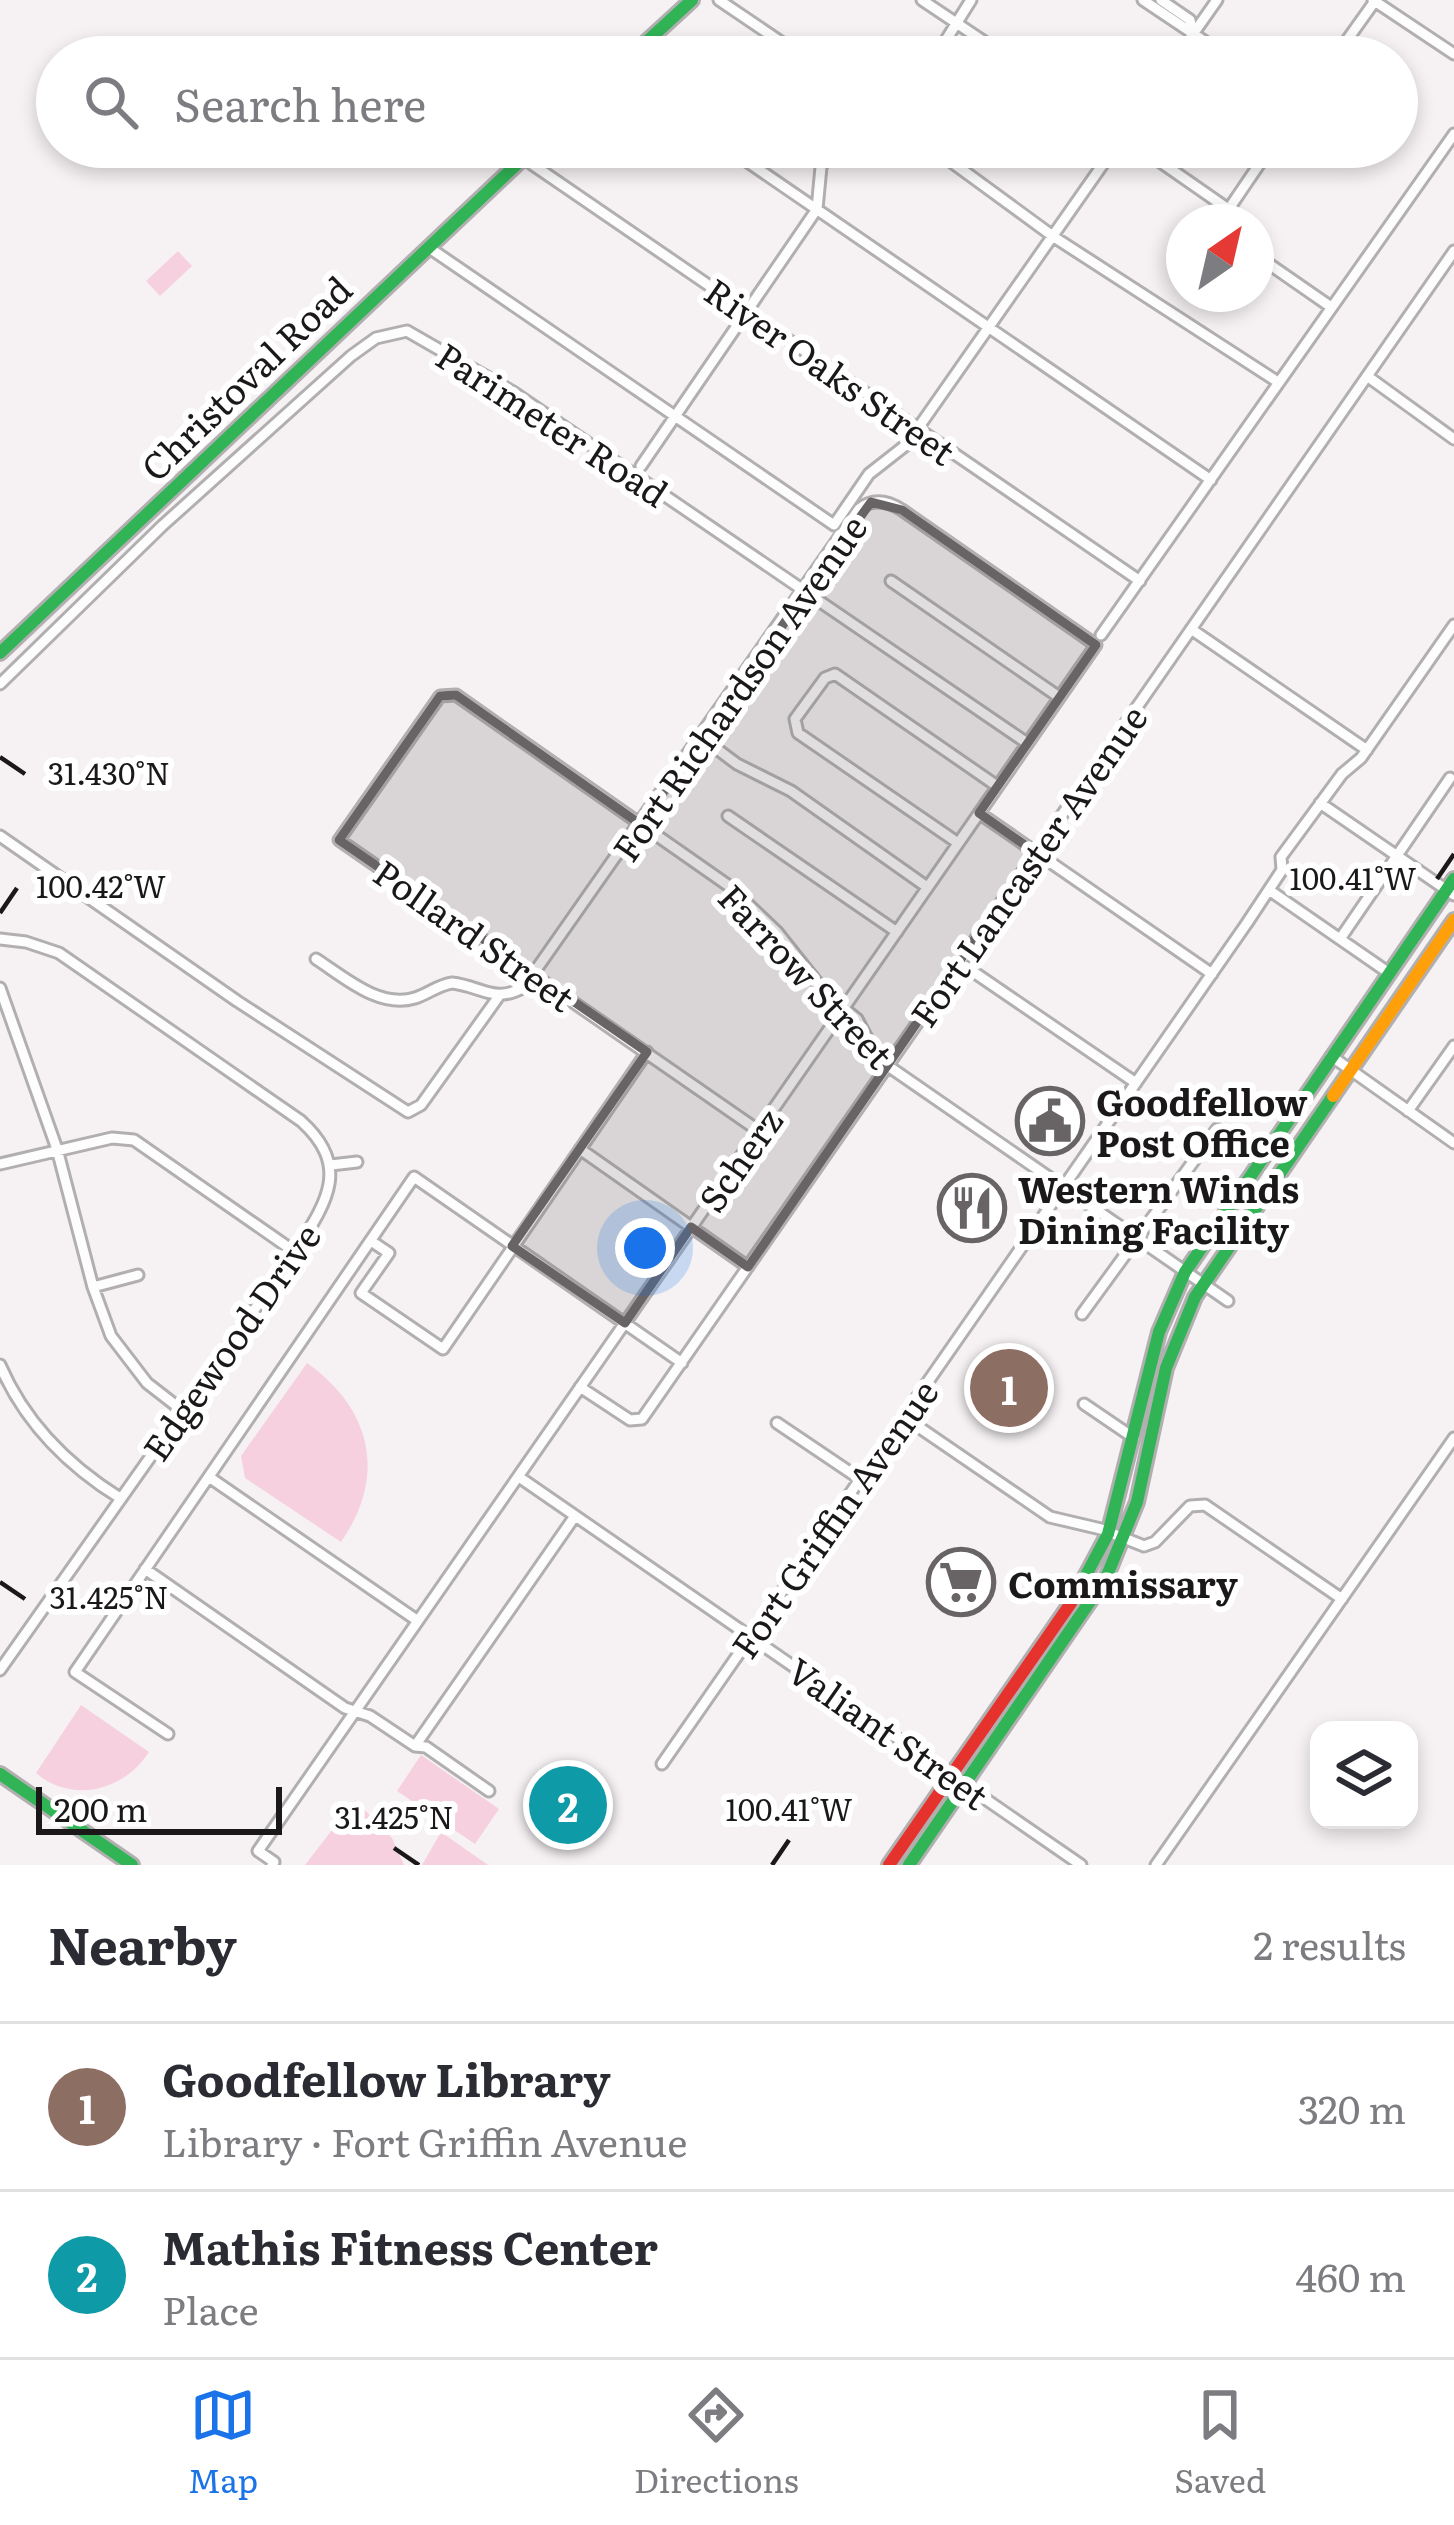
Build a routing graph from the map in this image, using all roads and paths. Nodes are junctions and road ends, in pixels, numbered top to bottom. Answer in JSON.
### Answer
{"nodes":[{"id":1,"x":692,"y":0,"type":"edge"},
{"id":2,"x":719,"y":0,"type":"edge"},
{"id":3,"x":922,"y":0,"type":"edge"},
{"id":4,"x":971,"y":0,"type":"edge"},
{"id":5,"x":1144,"y":0,"type":"edge"},
{"id":6,"x":1161,"y":0,"type":"edge"},
{"id":7,"x":1217,"y":0,"type":"edge"},
{"id":8,"x":1374,"y":0,"type":"edge"},
{"id":9,"x":958,"y":24,"type":"junction"},
{"id":10,"x":1193,"y":34,"type":"junction"},
{"id":11,"x":653,"y":36,"type":"edge"},
{"id":12,"x":772,"y":36,"type":"edge"},
{"id":13,"x":948,"y":36,"type":"edge"},
{"id":14,"x":976,"y":36,"type":"edge"},
{"id":15,"x":1196,"y":36,"type":"edge"},
{"id":16,"x":1349,"y":36,"type":"edge"},
{"id":17,"x":1454,"y":54,"type":"edge"},
{"id":18,"x":1454,"y":134,"type":"edge"},
{"id":19,"x":512,"y":168,"type":"edge"},
{"id":20,"x":538,"y":168,"type":"edge"},
{"id":21,"x":757,"y":168,"type":"edge"},
{"id":22,"x":821,"y":168,"type":"edge"},
{"id":23,"x":960,"y":168,"type":"edge"},
{"id":24,"x":1101,"y":168,"type":"edge"},
{"id":25,"x":1169,"y":168,"type":"edge"},
{"id":26,"x":1256,"y":168,"type":"edge"},
{"id":27,"x":1221,"y":204,"type":"edge"},
{"id":28,"x":1231,"y":204,"type":"edge"},
{"id":29,"x":817,"y":209,"type":"junction"},
{"id":30,"x":1054,"y":237,"type":"junction"},
{"id":31,"x":428,"y":247,"type":"junction"},
{"id":32,"x":1454,"y":251,"type":"edge"},
{"id":33,"x":1274,"y":267,"type":"edge"},
{"id":34,"x":1331,"y":307,"type":"junction"},
{"id":35,"x":746,"y":310,"type":"junction"},
{"id":36,"x":990,"y":326,"type":"junction"},
{"id":37,"x":1366,"y":376,"type":"junction"},
{"id":38,"x":1278,"y":382,"type":"junction"},
{"id":39,"x":675,"y":417,"type":"junction"},
{"id":40,"x":916,"y":431,"type":"junction"},
{"id":41,"x":1454,"y":439,"type":"edge"},
{"id":42,"x":640,"y":466,"type":"dead end"},
{"id":43,"x":1211,"y":480,"type":"junction"},
{"id":44,"x":891,"y":581,"type":"dead end"},
{"id":45,"x":1140,"y":581,"type":"junction"},
{"id":46,"x":802,"y":590,"type":"junction"},
{"id":47,"x":1454,"y":625,"type":"edge"},
{"id":48,"x":1191,"y":629,"type":"junction"},
{"id":49,"x":1098,"y":640,"type":"junction"},
{"id":50,"x":0,"y":653,"type":"edge"},
{"id":51,"x":0,"y":684,"type":"edge"},
{"id":52,"x":444,"y":694,"type":"joint"},
{"id":53,"x":1059,"y":697,"type":"junction"},
{"id":54,"x":701,"y":737,"type":"junction"},
{"id":55,"x":1027,"y":743,"type":"junction"},
{"id":56,"x":1367,"y":750,"type":"junction"},
{"id":57,"x":1450,"y":778,"type":"dead end"},
{"id":58,"x":997,"y":786,"type":"junction"},
{"id":59,"x":1320,"y":803,"type":"junction"},
{"id":60,"x":979,"y":813,"type":"junction"},
{"id":61,"x":728,"y":816,"type":"dead end"},
{"id":62,"x":640,"y":824,"type":"junction"},
{"id":63,"x":0,"y":836,"type":"edge"},
{"id":64,"x":958,"y":843,"type":"junction"},
{"id":65,"x":1035,"y":852,"type":"junction"},
{"id":66,"x":1397,"y":856,"type":"junction"},
{"id":67,"x":927,"y":887,"type":"junction"},
{"id":68,"x":1452,"y":888,"type":"edge"},
{"id":69,"x":1269,"y":890,"type":"junction"},
{"id":70,"x":1454,"y":920,"type":"edge"},
{"id":71,"x":897,"y":932,"type":"junction"},
{"id":72,"x":0,"y":939,"type":"edge"},
{"id":73,"x":1340,"y":939,"type":"junction"},
{"id":74,"x":316,"y":958,"type":"dead end"},
{"id":75,"x":959,"y":962,"type":"junction"},
{"id":76,"x":1389,"y":973,"type":"junction"},
{"id":77,"x":1212,"y":974,"type":"junction"},
{"id":78,"x":535,"y":975,"type":"junction"},
{"id":79,"x":0,"y":988,"type":"edge"},
{"id":80,"x":499,"y":997,"type":"junction"},
{"id":81,"x":401,"y":1000,"type":"junction"},
{"id":82,"x":844,"y":1008,"type":"junction"},
{"id":83,"x":404,"y":1017,"type":"dead end"},
{"id":84,"x":1454,"y":1046,"type":"edge"},
{"id":85,"x":647,"y":1052,"type":"junction"},
{"id":86,"x":1330,"y":1056,"type":"junction"},
{"id":87,"x":888,"y":1066,"type":"junction"},
{"id":88,"x":1351,"y":1070,"type":"junction"},
{"id":89,"x":1136,"y":1082,"type":"junction"},
{"id":90,"x":1408,"y":1111,"type":"junction"},
{"id":91,"x":759,"y":1130,"type":"junction"},
{"id":92,"x":1454,"y":1143,"type":"edge"},
{"id":93,"x":57,"y":1149,"type":"junction"},
{"id":94,"x":580,"y":1149,"type":"junction"},
{"id":95,"x":1259,"y":1158,"type":"junction"},
{"id":96,"x":357,"y":1162,"type":"dead end"},
{"id":97,"x":0,"y":1164,"type":"edge"},
{"id":98,"x":332,"y":1165,"type":"junction"},
{"id":99,"x":1280,"y":1172,"type":"junction"},
{"id":100,"x":1064,"y":1188,"type":"junction"},
{"id":101,"x":691,"y":1227,"type":"junction"},
{"id":102,"x":1135,"y":1237,"type":"junction"},
{"id":103,"x":371,"y":1241,"type":"junction"},
{"id":104,"x":512,"y":1246,"type":"junction"},
{"id":105,"x":295,"y":1252,"type":"junction"},
{"id":106,"x":748,"y":1267,"type":"junction"},
{"id":107,"x":1184,"y":1272,"type":"junction"},
{"id":108,"x":138,"y":1275,"type":"dead end"},
{"id":109,"x":1203,"y":1284,"type":"junction"},
{"id":110,"x":93,"y":1287,"type":"junction"},
{"id":111,"x":1228,"y":1301,"type":"dead end"},
{"id":112,"x":1082,"y":1314,"type":"dead end"},
{"id":113,"x":625,"y":1323,"type":"junction"},
{"id":114,"x":682,"y":1363,"type":"junction"},
{"id":115,"x":0,"y":1365,"type":"edge"},
{"id":116,"x":580,"y":1387,"type":"junction"},
{"id":117,"x":1084,"y":1404,"type":"dead end"},
{"id":118,"x":183,"y":1411,"type":"junction"},
{"id":119,"x":904,"y":1417,"type":"junction"},
{"id":120,"x":777,"y":1423,"type":"dead end"},
{"id":121,"x":1454,"y":1438,"type":"edge"},
{"id":122,"x":1136,"y":1439,"type":"junction"},
{"id":123,"x":1149,"y":1448,"type":"junction"},
{"id":124,"x":209,"y":1477,"type":"junction"},
{"id":125,"x":518,"y":1478,"type":"junction"},
{"id":126,"x":860,"y":1479,"type":"junction"},
{"id":127,"x":120,"y":1498,"type":"junction"},
{"id":128,"x":575,"y":1516,"type":"junction"},
{"id":129,"x":1110,"y":1533,"type":"junction"},
{"id":130,"x":1124,"y":1540,"type":"junction"},
{"id":131,"x":145,"y":1569,"type":"junction"},
{"id":132,"x":1342,"y":1599,"type":"junction"},
{"id":133,"x":418,"y":1621,"type":"junction"},
{"id":134,"x":751,"y":1636,"type":"junction"},
{"id":135,"x":0,"y":1670,"type":"edge"},
{"id":136,"x":356,"y":1712,"type":"junction"},
{"id":137,"x":169,"y":1734,"type":"dead end"},
{"id":138,"x":415,"y":1747,"type":"junction"},
{"id":139,"x":662,"y":1764,"type":"dead end"},
{"id":140,"x":0,"y":1774,"type":"edge"},
{"id":141,"x":951,"y":1776,"type":"junction"},
{"id":142,"x":964,"y":1785,"type":"junction"},
{"id":143,"x":489,"y":1791,"type":"dead end"},
{"id":144,"x":132,"y":1865,"type":"edge"},
{"id":145,"x":272,"y":1865,"type":"edge"},
{"id":146,"x":889,"y":1865,"type":"edge"},
{"id":147,"x":909,"y":1865,"type":"edge"},
{"id":148,"x":1081,"y":1865,"type":"edge"},
{"id":149,"x":1156,"y":1865,"type":"edge"}],
"edges":[{"from":1,"to":11,"type":"street"},
{"from":2,"to":12,"type":"street"},
{"from":3,"to":9,"type":"street"},
{"from":4,"to":9,"type":"street"},
{"from":5,"to":10,"type":"street"},
{"from":6,"to":10,"type":"street"},
{"from":7,"to":10,"type":"street"},
{"from":8,"to":16,"type":"street"},
{"from":8,"to":17,"type":"street"},
{"from":9,"to":13,"type":"street"},
{"from":9,"to":14,"type":"street"},
{"from":10,"to":15,"type":"street"},
{"from":18,"to":34,"type":"street","name":"Scherz"},
{"from":19,"to":31,"type":"street","name":"Christoval Road"},
{"from":20,"to":35,"type":"street","name":"River Oaks Street"},
{"from":21,"to":29,"type":"street"},
{"from":22,"to":29,"type":"street"},
{"from":23,"to":30,"type":"street"},
{"from":24,"to":30,"type":"street"},
{"from":25,"to":27,"type":"street"},
{"from":26,"to":28,"type":"street"},
{"from":29,"to":35,"type":"street"},
{"from":29,"to":36,"type":"street"},
{"from":30,"to":36,"type":"street"},
{"from":30,"to":38,"type":"street"},
{"from":31,"to":39,"type":"street"},
{"from":31,"to":50,"type":"street","name":"Christoval Road"},
{"from":32,"to":37,"type":"street","name":"Fort Lancaster Avenue"},
{"from":33,"to":34,"type":"street"},
{"from":34,"to":38,"type":"street","name":"Scherz"},
{"from":35,"to":39,"type":"street"},
{"from":35,"to":40,"type":"street","name":"River Oaks Street"},
{"from":36,"to":40,"type":"street"},
{"from":36,"to":43,"type":"street"},
{"from":37,"to":41,"type":"street"},
{"from":37,"to":48,"type":"street","name":"Fort Lancaster Avenue"},
{"from":38,"to":43,"type":"street","name":"Scherz"},
{"from":39,"to":40,"type":"street"},
{"from":39,"to":42,"type":"street"},
{"from":40,"to":45,"type":"street","name":"River Oaks Street"},
{"from":43,"to":45,"type":"street","name":"Scherz"},
{"from":44,"to":53,"type":"street"},
{"from":45,"to":49,"type":"street","name":"Scherz"},
{"from":46,"to":49,"type":"street","name":"Fort Richardson Avenue"},
{"from":46,"to":51,"type":"street","name":"Parimeter Road"},
{"from":46,"to":54,"type":"street","name":"Fort Richardson Avenue"},
{"from":46,"to":55,"type":"street","name":"Parimeter Road"},
{"from":47,"to":56,"type":"street","name":"Fort Griffin Avenue"},
{"from":48,"to":56,"type":"street"},
{"from":48,"to":65,"type":"street","name":"Fort Lancaster Avenue"},
{"from":49,"to":53,"type":"street","name":"Scherz"},
{"from":52,"to":62,"type":"street","name":"Farrow Street"},
{"from":52,"to":78,"type":"street","name":"Pollard Street"},
{"from":53,"to":55,"type":"street","name":"Scherz"},
{"from":54,"to":62,"type":"street","name":"Fort Richardson Avenue"},
{"from":54,"to":67,"type":"street"},
{"from":55,"to":58,"type":"street","name":"Scherz"},
{"from":56,"to":59,"type":"street","name":"Fort Griffin Avenue"},
{"from":57,"to":66,"type":"street"},
{"from":58,"to":60,"type":"street","name":"Scherz"},
{"from":58,"to":64,"type":"street"},
{"from":59,"to":66,"type":"street"},
{"from":59,"to":69,"type":"street","name":"Fort Griffin Avenue"},
{"from":60,"to":64,"type":"street","name":"Scherz"},
{"from":60,"to":65,"type":"street"},
{"from":61,"to":71,"type":"street"},
{"from":62,"to":78,"type":"street","name":"Fort Richardson Avenue"},
{"from":62,"to":82,"type":"street","name":"Farrow Street"},
{"from":63,"to":80,"type":"street"},
{"from":64,"to":67,"type":"street","name":"Scherz"},
{"from":65,"to":75,"type":"street","name":"Fort Lancaster Avenue"},
{"from":65,"to":77,"type":"street"},
{"from":66,"to":68,"type":"street"},
{"from":66,"to":73,"type":"street"},
{"from":67,"to":71,"type":"street","name":"Scherz"},
{"from":68,"to":76,"type":"street"},
{"from":69,"to":73,"type":"street"},
{"from":69,"to":77,"type":"street","name":"Fort Griffin Avenue"},
{"from":70,"to":88,"type":"street"},
{"from":71,"to":82,"type":"street","name":"Scherz"},
{"from":72,"to":98,"type":"street"},
{"from":73,"to":76,"type":"street"},
{"from":74,"to":81,"type":"street"},
{"from":75,"to":87,"type":"street","name":"Fort Lancaster Avenue"},
{"from":75,"to":89,"type":"street"},
{"from":76,"to":86,"type":"street"},
{"from":77,"to":89,"type":"street","name":"Fort Griffin Avenue"},
{"from":78,"to":80,"type":"street"},
{"from":78,"to":85,"type":"street","name":"Pollard Street"},
{"from":79,"to":93,"type":"street"},
{"from":80,"to":81,"type":"street"},
{"from":81,"to":83,"type":"street"},
{"from":82,"to":87,"type":"street","name":"Farrow Street"},
{"from":82,"to":91,"type":"street","name":"Scherz"},
{"from":84,"to":90,"type":"street"},
{"from":85,"to":91,"type":"street","name":"Pollard Street"},
{"from":85,"to":94,"type":"street"},
{"from":86,"to":88,"type":"street"},
{"from":86,"to":95,"type":"street"},
{"from":87,"to":100,"type":"street","name":"Farrow Street"},
{"from":87,"to":106,"type":"street","name":"Fort Lancaster Avenue"},
{"from":88,"to":90,"type":"street"},
{"from":88,"to":99,"type":"street"},
{"from":89,"to":100,"type":"street","name":"Fort Griffin Avenue"},
{"from":90,"to":92,"type":"street"},
{"from":91,"to":101,"type":"street","name":"Scherz"},
{"from":93,"to":97,"type":"street"},
{"from":93,"to":105,"type":"street"},
{"from":93,"to":110,"type":"street"},
{"from":94,"to":101,"type":"street"},
{"from":94,"to":104,"type":"street"},
{"from":95,"to":99,"type":"street"},
{"from":95,"to":102,"type":"street"},
{"from":95,"to":107,"type":"street"},
{"from":96,"to":98,"type":"street"},
{"from":98,"to":105,"type":"street","name":"Edgewood Drive"},
{"from":99,"to":109,"type":"street"},
{"from":100,"to":102,"type":"street","name":"Farrow Street"},
{"from":100,"to":119,"type":"street","name":"Fort Griffin Avenue"},
{"from":101,"to":106,"type":"street"},
{"from":101,"to":113,"type":"street","name":"Scherz"},
{"from":102,"to":107,"type":"street","name":"Farrow Street"},
{"from":102,"to":112,"type":"street"},
{"from":103,"to":104,"type":"street"},
{"from":103,"to":104,"type":"street"},
{"from":103,"to":124,"type":"street"},
{"from":104,"to":113,"type":"street"},
{"from":105,"to":118,"type":"street","name":"Edgewood Drive"},
{"from":106,"to":114,"type":"street","name":"Fort Lancaster Avenue"},
{"from":107,"to":109,"type":"street","name":"Farrow Street"},
{"from":107,"to":122,"type":"street"},
{"from":108,"to":110,"type":"street"},
{"from":109,"to":111,"type":"street","name":"Farrow Street"},
{"from":109,"to":123,"type":"street"},
{"from":110,"to":118,"type":"street"},
{"from":113,"to":114,"type":"street"},
{"from":113,"to":116,"type":"street","name":"Scherz"},
{"from":114,"to":116,"type":"street","name":"Fort Lancaster Avenue"},
{"from":115,"to":127,"type":"street"},
{"from":116,"to":125,"type":"street","name":"Scherz"},
{"from":117,"to":122,"type":"street"},
{"from":118,"to":127,"type":"street","name":"Edgewood Drive"},
{"from":119,"to":126,"type":"street","name":"Fort Griffin Avenue"},
{"from":119,"to":129,"type":"street"},
{"from":120,"to":126,"type":"street"},
{"from":121,"to":132,"type":"street"},
{"from":122,"to":123,"type":"street"},
{"from":122,"to":129,"type":"street"},
{"from":123,"to":130,"type":"street"},
{"from":124,"to":131,"type":"street"},
{"from":124,"to":133,"type":"street"},
{"from":125,"to":128,"type":"street","name":"Valiant Street"},
{"from":125,"to":133,"type":"street","name":"Scherz"},
{"from":126,"to":134,"type":"street","name":"Fort Griffin Avenue"},
{"from":127,"to":135,"type":"street","name":"Edgewood Drive"},
{"from":128,"to":134,"type":"street","name":"Valiant Street"},
{"from":128,"to":138,"type":"street"},
{"from":129,"to":130,"type":"street"},
{"from":129,"to":141,"type":"street"},
{"from":130,"to":132,"type":"street"},
{"from":130,"to":142,"type":"street"},
{"from":131,"to":136,"type":"street"},
{"from":131,"to":137,"type":"street"},
{"from":132,"to":149,"type":"street"},
{"from":133,"to":136,"type":"street","name":"Scherz"},
{"from":134,"to":139,"type":"street","name":"Fort Griffin Avenue"},
{"from":134,"to":141,"type":"street","name":"Valiant Street"},
{"from":136,"to":138,"type":"street"},
{"from":136,"to":145,"type":"street","name":"Scherz"},
{"from":138,"to":143,"type":"street"},
{"from":140,"to":144,"type":"street"},
{"from":141,"to":142,"type":"street","name":"Valiant Street"},
{"from":141,"to":146,"type":"street"},
{"from":142,"to":147,"type":"street"},
{"from":142,"to":148,"type":"street","name":"Valiant Street"}]}
